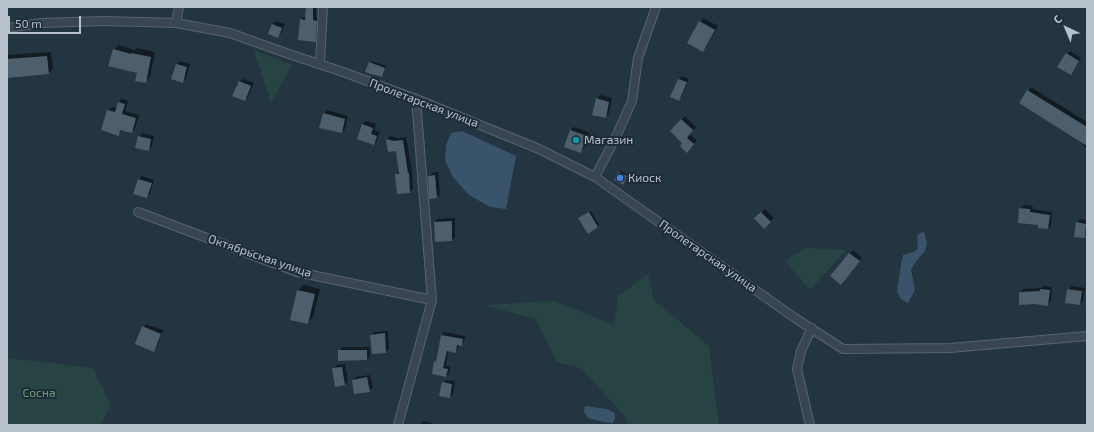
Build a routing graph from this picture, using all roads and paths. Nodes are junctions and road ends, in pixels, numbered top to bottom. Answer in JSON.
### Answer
{"nodes":[{"id":1,"x":179,"y":7,"type":"edge"},
{"id":2,"x":323,"y":7,"type":"edge"},
{"id":3,"x":656,"y":7,"type":"edge"},
{"id":4,"x":176,"y":22,"type":"junction"},
{"id":5,"x":7,"y":28,"type":"edge"},
{"id":6,"x":320,"y":64,"type":"junction"},
{"id":7,"x":416,"y":99,"type":"junction"},
{"id":8,"x":595,"y":177,"type":"junction"},
{"id":9,"x":138,"y":212,"type":"dead end"},
{"id":10,"x":432,"y":300,"type":"junction"},
{"id":11,"x":812,"y":328,"type":"junction"},
{"id":12,"x":1087,"y":336,"type":"edge"},
{"id":13,"x":398,"y":425,"type":"edge"},
{"id":14,"x":810,"y":425,"type":"edge"}],
"edges":[{"from":1,"to":4,"type":"street"},
{"from":2,"to":6,"type":"street"},
{"from":3,"to":8,"type":"street"},
{"from":4,"to":5,"type":"street","name":"Пролетарская улица"},
{"from":4,"to":6,"type":"street","name":"Пролетарская улица"},
{"from":6,"to":7,"type":"street","name":"Пролетарская улица"},
{"from":7,"to":8,"type":"street","name":"Пролетарская улица"},
{"from":7,"to":10,"type":"street"},
{"from":8,"to":11,"type":"street","name":"Пролетарская улица"},
{"from":9,"to":10,"type":"street","name":"Октябрьская улица"},
{"from":10,"to":13,"type":"street"},
{"from":11,"to":12,"type":"street","name":"Пролетарская улица"},
{"from":11,"to":14,"type":"street"}]}
